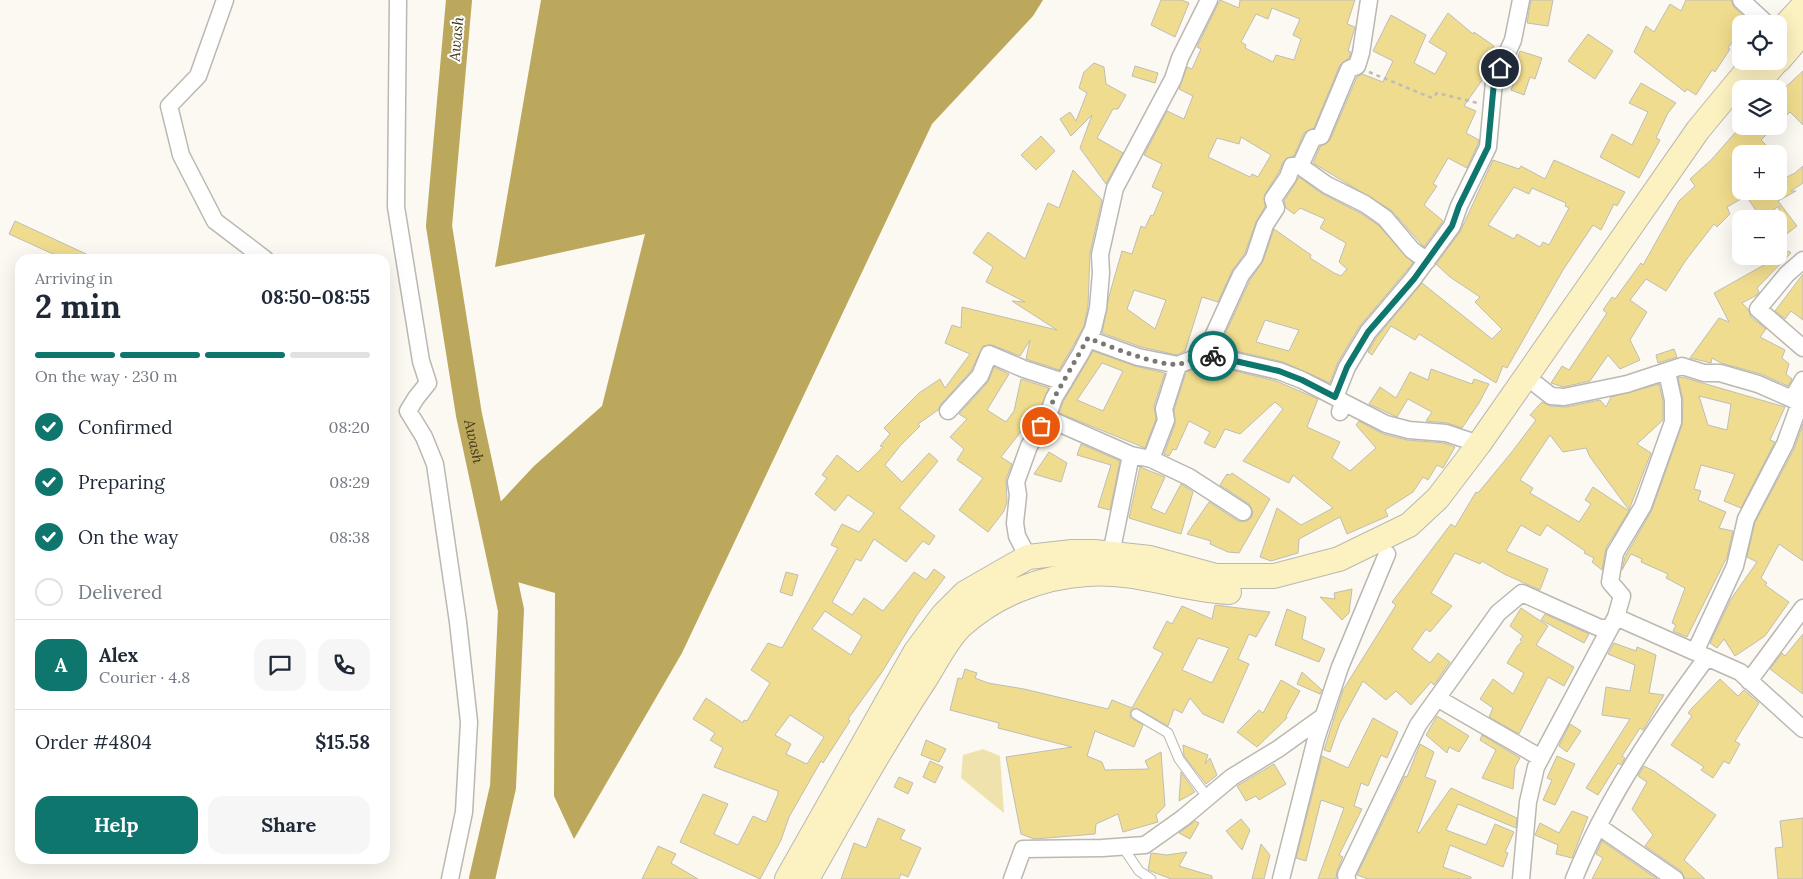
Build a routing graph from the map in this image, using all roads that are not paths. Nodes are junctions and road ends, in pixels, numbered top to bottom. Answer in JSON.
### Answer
{"nodes":[{"id":1,"x":225,"y":0,"type":"edge"},
{"id":2,"x":398,"y":0,"type":"edge"},
{"id":3,"x":1209,"y":0,"type":"edge"},
{"id":4,"x":1370,"y":0,"type":"edge"},
{"id":5,"x":1521,"y":0,"type":"edge"},
{"id":6,"x":1741,"y":0,"type":"edge"},
{"id":7,"x":1803,"y":6,"type":"edge"},
{"id":8,"x":1757,"y":15,"type":"edge"},
{"id":9,"x":1787,"y":40,"type":"edge"},
{"id":10,"x":1748,"y":70,"type":"edge"},
{"id":11,"x":1732,"y":112,"type":"edge"},
{"id":12,"x":1300,"y":166,"type":"junction"},
{"id":13,"x":258,"y":254,"type":"edge"},
{"id":14,"x":1803,"y":260,"type":"edge"},
{"id":15,"x":1427,"y":261,"type":"junction"},
{"id":16,"x":1088,"y":338,"type":"junction"},
{"id":17,"x":1803,"y":348,"type":"edge"},
{"id":18,"x":1205,"y":354,"type":"junction"},
{"id":19,"x":1178,"y":365,"type":"junction"},
{"id":20,"x":1667,"y":372,"type":"junction"},
{"id":21,"x":1803,"y":380,"type":"edge"},
{"id":22,"x":1064,"y":382,"type":"junction"},
{"id":23,"x":1537,"y":385,"type":"junction"},
{"id":24,"x":1798,"y":402,"type":"edge"},
{"id":25,"x":1339,"y":404,"type":"junction"},
{"id":26,"x":1516,"y":404,"type":"junction"},
{"id":27,"x":948,"y":411,"type":"dead end"},
{"id":28,"x":1047,"y":418,"type":"junction"},
{"id":29,"x":1479,"y":444,"type":"junction"},
{"id":30,"x":1131,"y":455,"type":"junction"},
{"id":31,"x":1151,"y":459,"type":"junction"},
{"id":32,"x":1442,"y":504,"type":"junction"},
{"id":33,"x":1243,"y":512,"type":"dead end"},
{"id":34,"x":1111,"y":554,"type":"junction"},
{"id":35,"x":1387,"y":554,"type":"junction"},
{"id":36,"x":1028,"y":557,"type":"junction"},
{"id":37,"x":1803,"y":608,"type":"edge"},
{"id":38,"x":1613,"y":622,"type":"junction"},
{"id":39,"x":1701,"y":655,"type":"junction"},
{"id":40,"x":1749,"y":681,"type":"junction"},
{"id":41,"x":1437,"y":698,"type":"junction"},
{"id":42,"x":893,"y":710,"type":"junction"},
{"id":43,"x":1136,"y":714,"type":"dead end"},
{"id":44,"x":1324,"y":716,"type":"junction"},
{"id":45,"x":1803,"y":729,"type":"edge"},
{"id":46,"x":1541,"y":758,"type":"junction"},
{"id":47,"x":1208,"y":798,"type":"junction"},
{"id":48,"x":1598,"y":826,"type":"junction"},
{"id":49,"x":1122,"y":846,"type":"junction"},
{"id":50,"x":450,"y":879,"type":"edge"},
{"id":51,"x":787,"y":879,"type":"edge"},
{"id":52,"x":807,"y":879,"type":"edge"},
{"id":53,"x":1012,"y":879,"type":"edge"},
{"id":54,"x":1152,"y":879,"type":"edge"},
{"id":55,"x":1281,"y":879,"type":"edge"},
{"id":56,"x":1347,"y":879,"type":"edge"},
{"id":57,"x":1521,"y":879,"type":"edge"},
{"id":58,"x":1574,"y":879,"type":"edge"},
{"id":59,"x":1675,"y":879,"type":"edge"}],
"edges":[{"from":1,"to":13,"type":"street"},
{"from":2,"to":50,"type":"street"},
{"from":3,"to":16,"type":"street"},
{"from":4,"to":12,"type":"street"},
{"from":5,"to":15,"type":"street"},
{"from":6,"to":8,"type":"street"},
{"from":7,"to":9,"type":"main road"},
{"from":10,"to":26,"type":"main road"},
{"from":11,"to":23,"type":"main road"},
{"from":12,"to":15,"type":"street"},
{"from":12,"to":18,"type":"street"},
{"from":14,"to":17,"type":"street"},
{"from":15,"to":25,"type":"street"},
{"from":16,"to":19,"type":"street"},
{"from":16,"to":22,"type":"street"},
{"from":18,"to":19,"type":"street"},
{"from":18,"to":25,"type":"street"},
{"from":19,"to":31,"type":"street"},
{"from":20,"to":23,"type":"street"},
{"from":20,"to":24,"type":"street"},
{"from":20,"to":38,"type":"street"},
{"from":21,"to":24,"type":"street"},
{"from":22,"to":27,"type":"street"},
{"from":22,"to":28,"type":"street"},
{"from":23,"to":26,"type":"main road"},
{"from":24,"to":39,"type":"street"},
{"from":25,"to":29,"type":"street"},
{"from":26,"to":29,"type":"main road"},
{"from":26,"to":32,"type":"main road"},
{"from":28,"to":30,"type":"street"},
{"from":28,"to":36,"type":"street"},
{"from":29,"to":32,"type":"main road"},
{"from":30,"to":31,"type":"street"},
{"from":30,"to":34,"type":"street"},
{"from":31,"to":33,"type":"street"},
{"from":32,"to":34,"type":"main road"},
{"from":32,"to":35,"type":"main road"},
{"from":34,"to":36,"type":"main road"},
{"from":35,"to":42,"type":"main road"},
{"from":35,"to":44,"type":"street"},
{"from":36,"to":42,"type":"main road"},
{"from":37,"to":40,"type":"street"},
{"from":38,"to":39,"type":"street"},
{"from":38,"to":41,"type":"street"},
{"from":38,"to":46,"type":"street"},
{"from":39,"to":40,"type":"street"},
{"from":39,"to":48,"type":"street"},
{"from":40,"to":45,"type":"street"},
{"from":41,"to":46,"type":"street"},
{"from":41,"to":56,"type":"street"},
{"from":42,"to":51,"type":"main road"},
{"from":42,"to":52,"type":"main road"},
{"from":43,"to":47,"type":"lane"},
{"from":44,"to":47,"type":"street"},
{"from":44,"to":55,"type":"street"},
{"from":46,"to":57,"type":"street"},
{"from":47,"to":49,"type":"street"},
{"from":48,"to":58,"type":"street"},
{"from":48,"to":59,"type":"street"},
{"from":49,"to":53,"type":"street"},
{"from":49,"to":54,"type":"lane"}]}
